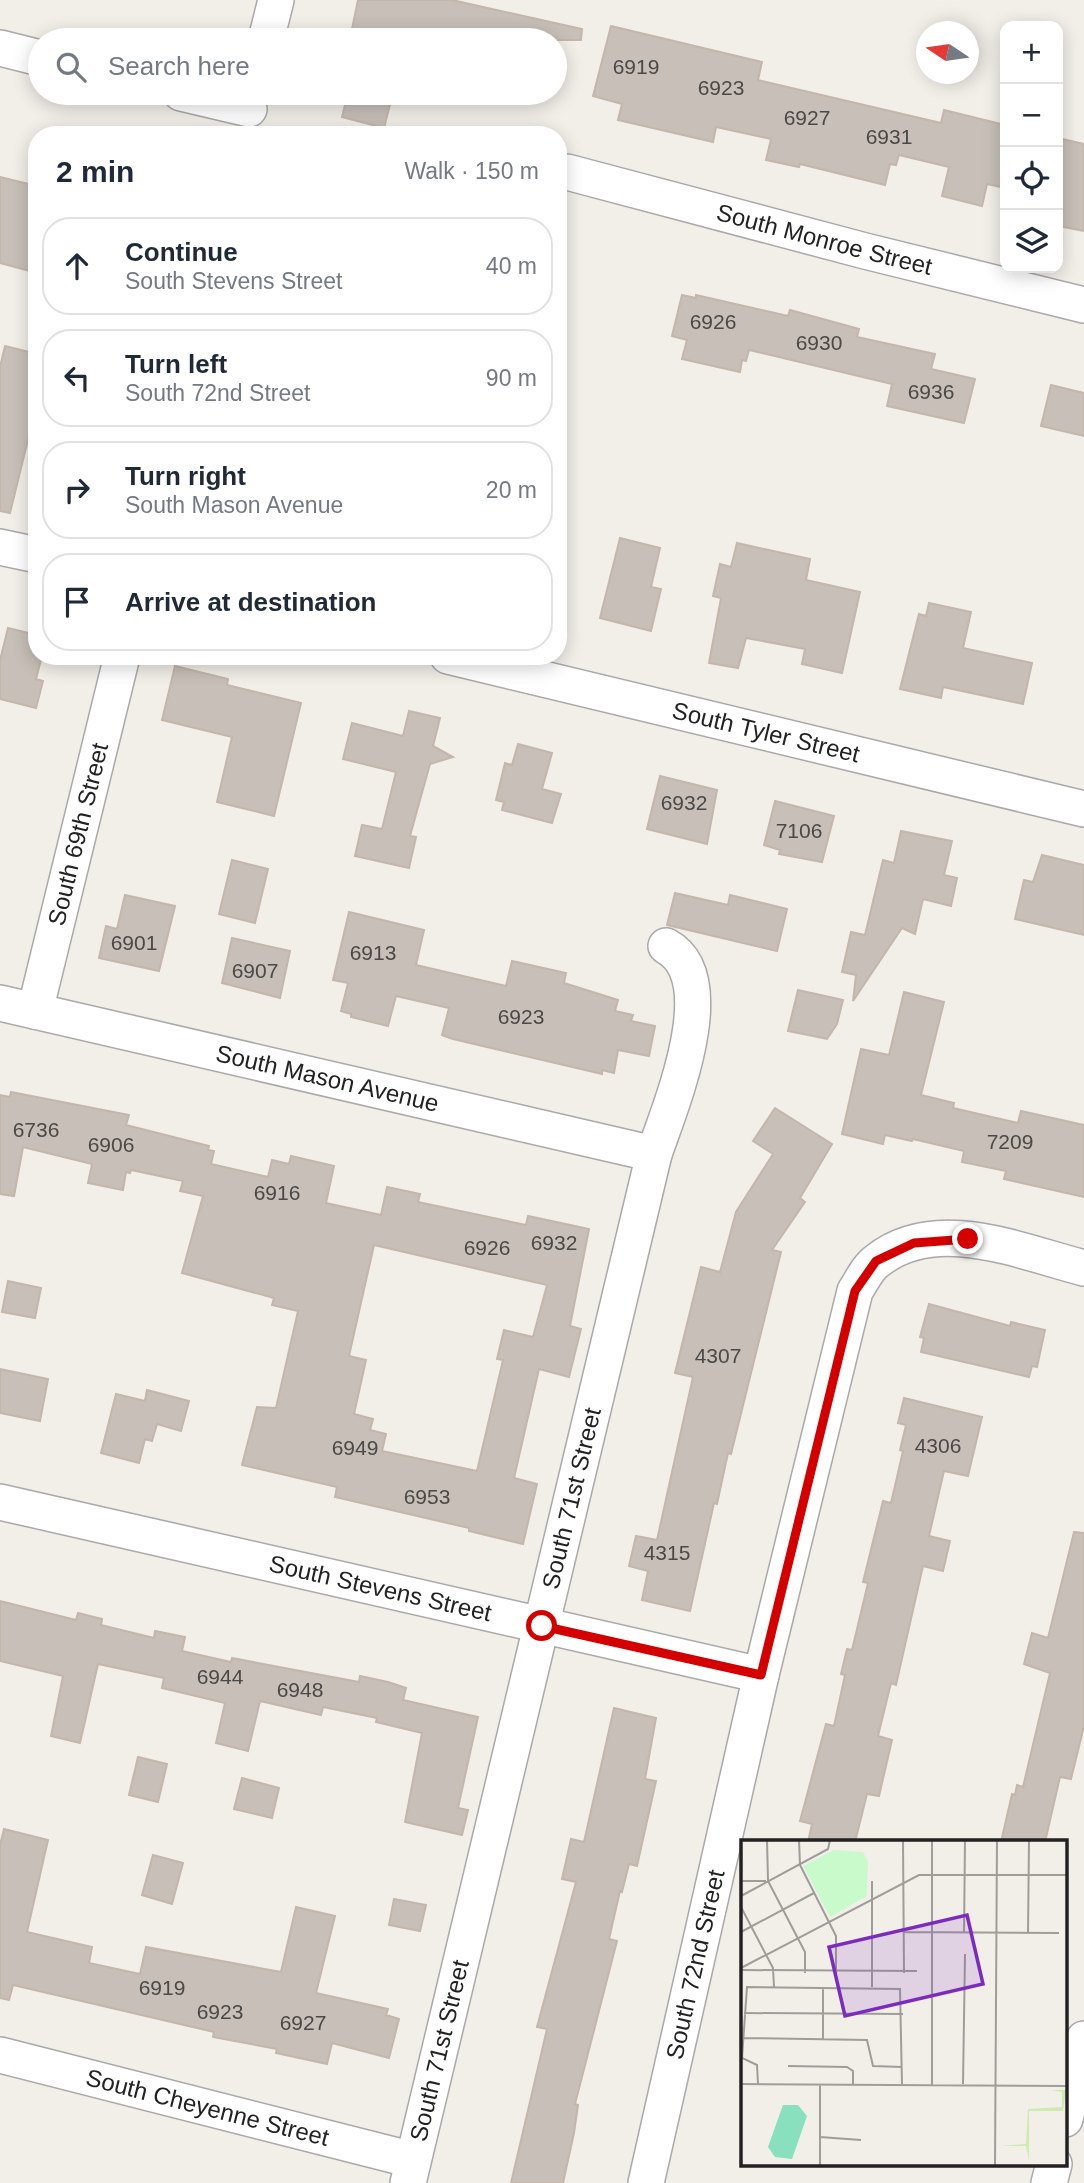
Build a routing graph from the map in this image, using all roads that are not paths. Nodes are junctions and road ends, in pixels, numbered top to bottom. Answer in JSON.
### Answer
{"nodes":[{"id":1,"x":276,"y":0,"type":"edge"},
{"id":2,"x":269,"y":28,"type":"edge"},
{"id":3,"x":0,"y":48,"type":"edge"},
{"id":4,"x":28,"y":55,"type":"edge"},
{"id":5,"x":223,"y":105,"type":"edge"},
{"id":6,"x":248,"y":112,"type":"edge"},
{"id":7,"x":567,"y":172,"type":"dead end"},
{"id":8,"x":1084,"y":305,"type":"edge"},
{"id":9,"x":0,"y":547,"type":"edge"},
{"id":10,"x":28,"y":553,"type":"edge"},
{"id":11,"x":120,"y":665,"type":"edge"},
{"id":12,"x":485,"y":665,"type":"edge"},
{"id":13,"x":1084,"y":809,"type":"edge"},
{"id":14,"x":666,"y":946,"type":"dead end"},
{"id":15,"x":0,"y":1003,"type":"edge"},
{"id":16,"x":35,"y":1011,"type":"junction"},
{"id":17,"x":654,"y":1154,"type":"junction"},
{"id":18,"x":1084,"y":1268,"type":"edge"},
{"id":19,"x":0,"y":1502,"type":"edge"},
{"id":20,"x":542,"y":1626,"type":"junction"},
{"id":21,"x":761,"y":1675,"type":"junction"},
{"id":22,"x":1084,"y":2039,"type":"edge"},
{"id":23,"x":0,"y":2055,"type":"edge"},
{"id":24,"x":1066,"y":2115,"type":"edge"},
{"id":25,"x":1053,"y":2166,"type":"edge"},
{"id":26,"x":411,"y":2171,"type":"edge"},
{"id":27,"x":646,"y":2183,"type":"edge"},
{"id":28,"x":1049,"y":2183,"type":"edge"}],
"edges":[{"from":1,"to":2,"type":"street"},
{"from":3,"to":4,"type":"street"},
{"from":5,"to":6,"type":"street"},
{"from":7,"to":8,"type":"street","name":"South Monroe Street"},
{"from":9,"to":10,"type":"street"},
{"from":11,"to":16,"type":"street","name":"South 69th Street"},
{"from":12,"to":13,"type":"street","name":"South Tyler Street"},
{"from":14,"to":17,"type":"street","name":"South 71st Street"},
{"from":15,"to":16,"type":"street","name":"South Mason Avenue"},
{"from":16,"to":17,"type":"street","name":"South Mason Avenue"},
{"from":17,"to":20,"type":"street","name":"South 71st Street"},
{"from":18,"to":21,"type":"street","name":"South 72nd Street"},
{"from":19,"to":20,"type":"street","name":"South Stevens Street"},
{"from":20,"to":21,"type":"street","name":"South Stevens Street"},
{"from":20,"to":26,"type":"street","name":"South 71st Street"},
{"from":21,"to":27,"type":"street","name":"South 72nd Street"},
{"from":22,"to":24,"type":"street"},
{"from":23,"to":26,"type":"street","name":"South Cheyenne Street"},
{"from":25,"to":28,"type":"street"}]}
